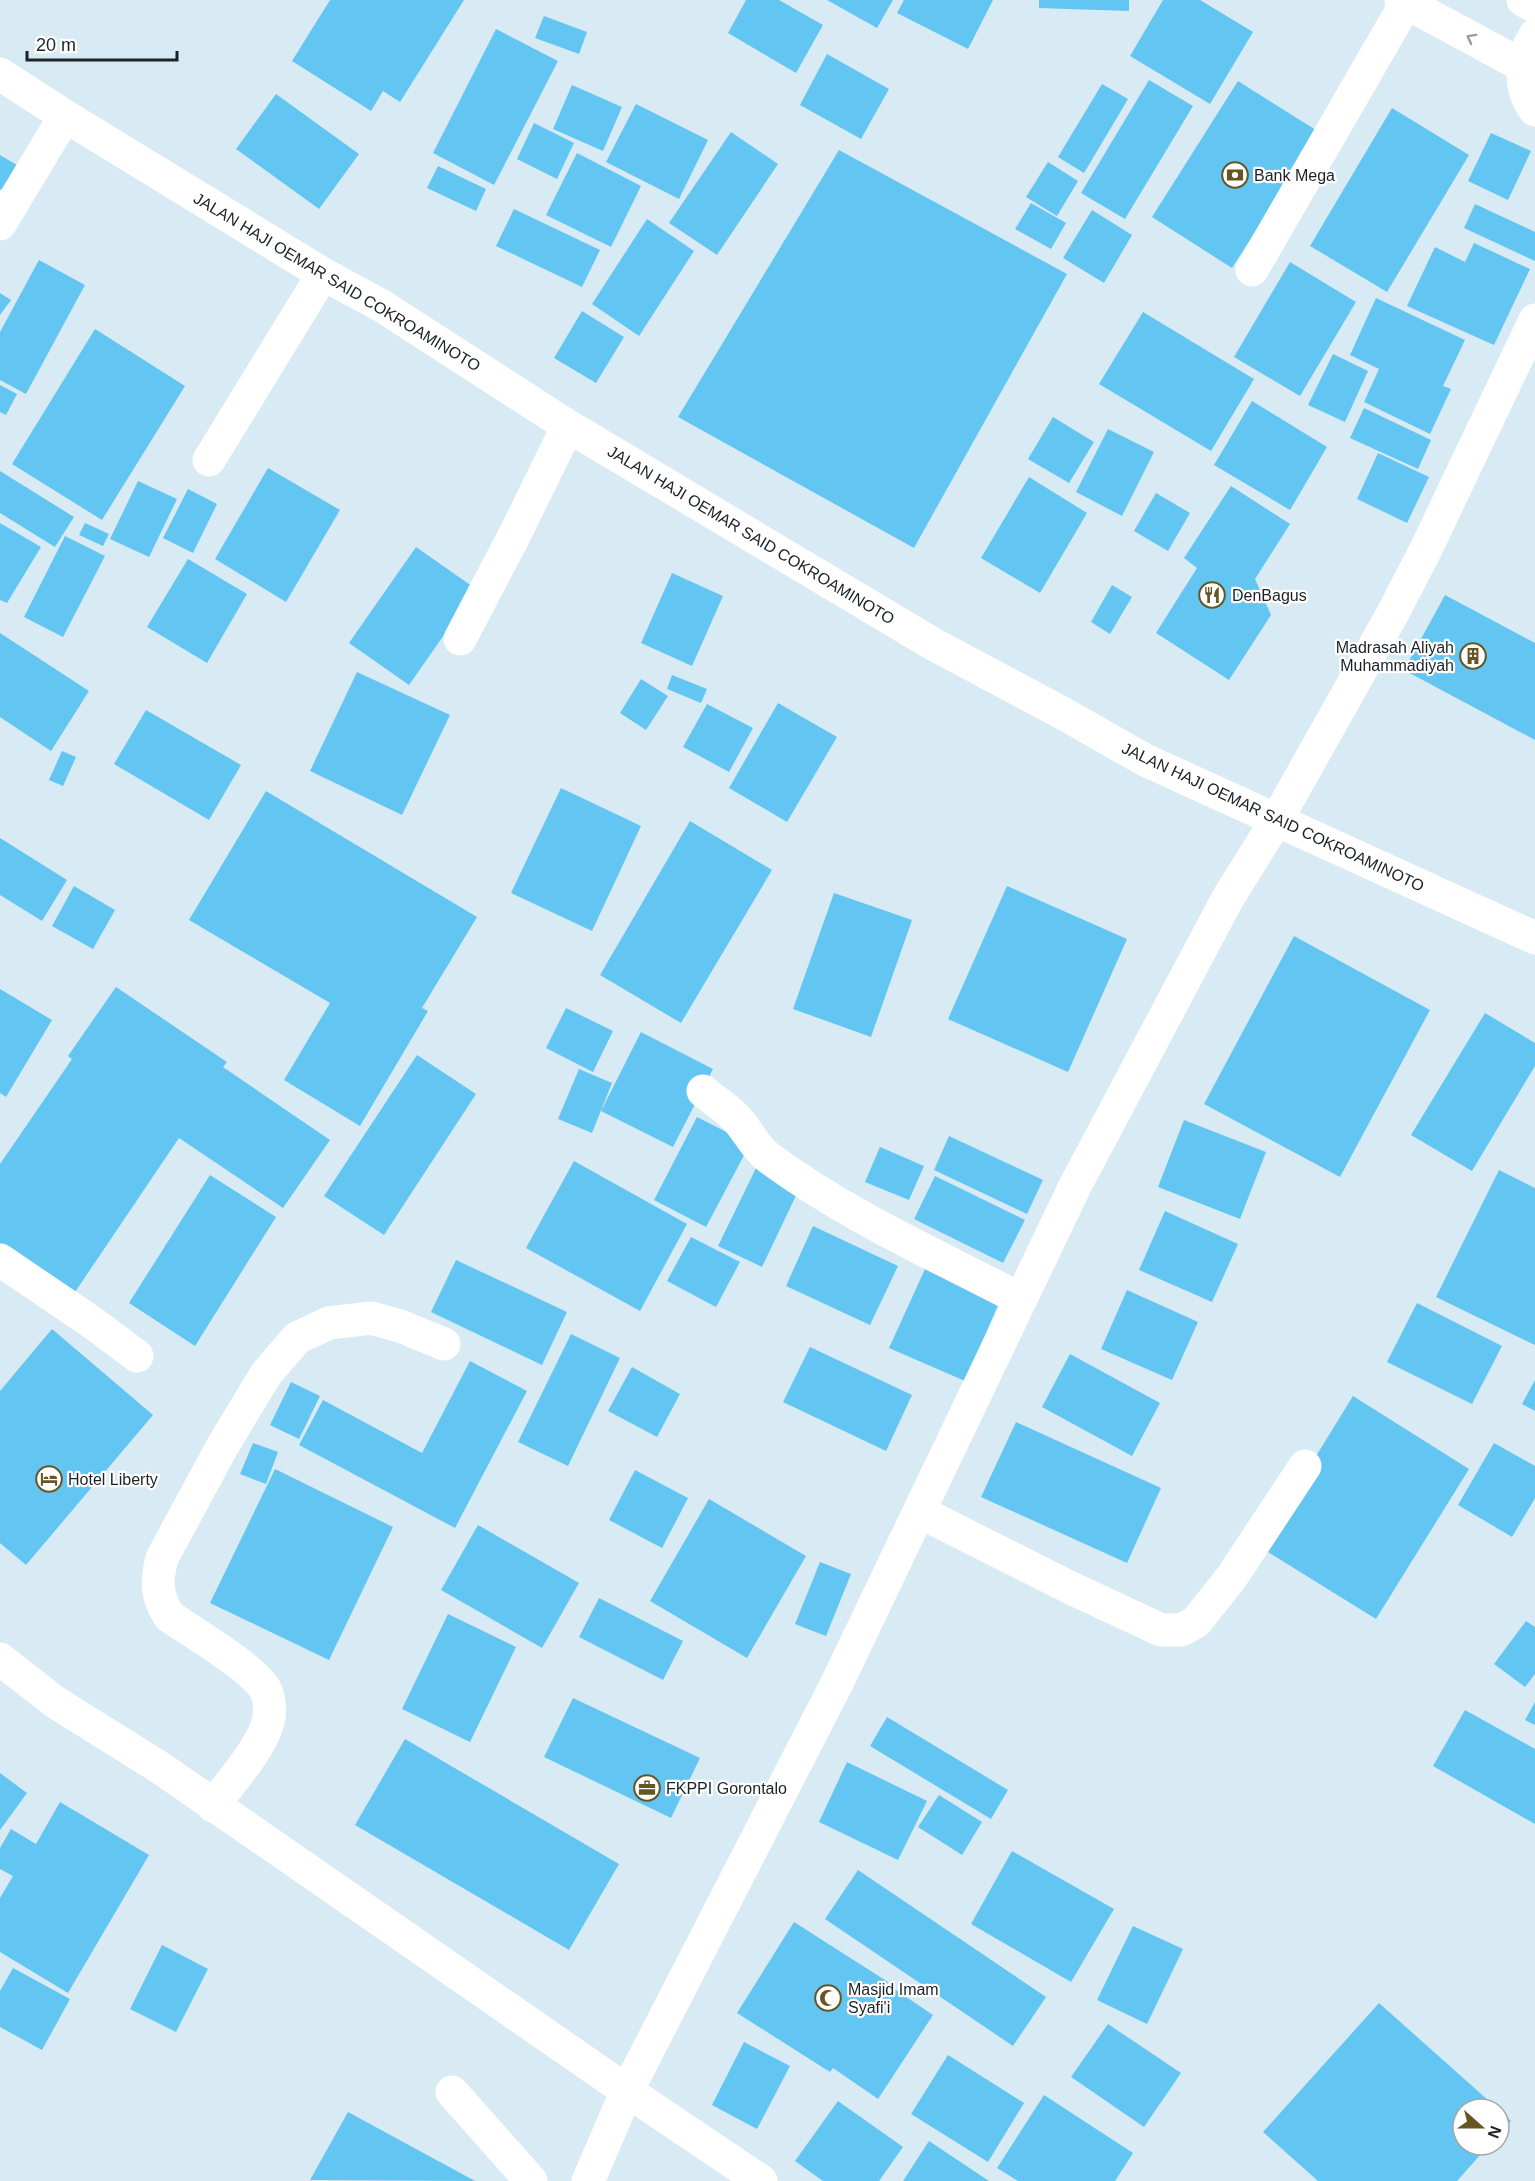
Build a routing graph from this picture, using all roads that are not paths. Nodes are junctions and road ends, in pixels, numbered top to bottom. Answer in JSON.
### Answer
{"nodes":[{"id":1,"x":1523,"y":0,"type":"edge"},
{"id":2,"x":1403,"y":2,"type":"edge"},
{"id":3,"x":1535,"y":7,"type":"edge"},
{"id":4,"x":1535,"y":35,"type":"edge"},
{"id":5,"x":1523,"y":66,"type":"junction"},
{"id":6,"x":0,"y":74,"type":"edge"},
{"id":7,"x":1535,"y":111,"type":"edge"},
{"id":8,"x":65,"y":116,"type":"junction"},
{"id":9,"x":0,"y":224,"type":"edge"},
{"id":10,"x":1252,"y":270,"type":"dead end"},
{"id":11,"x":323,"y":274,"type":"junction"},
{"id":12,"x":1535,"y":320,"type":"edge"},
{"id":13,"x":1525,"y":366,"type":"edge"},
{"id":14,"x":568,"y":426,"type":"junction"},
{"id":15,"x":209,"y":460,"type":"dead end"},
{"id":16,"x":460,"y":639,"type":"dead end"},
{"id":17,"x":1276,"y":820,"type":"junction"},
{"id":18,"x":1535,"y":938,"type":"edge"},
{"id":19,"x":703,"y":1092,"type":"dead end"},
{"id":20,"x":0,"y":1260,"type":"edge"},
{"id":21,"x":1020,"y":1299,"type":"junction"},
{"id":22,"x":444,"y":1344,"type":"dead end"},
{"id":23,"x":137,"y":1356,"type":"dead end"},
{"id":24,"x":1305,"y":1466,"type":"dead end"},
{"id":25,"x":920,"y":1512,"type":"junction"},
{"id":26,"x":0,"y":1659,"type":"edge"},
{"id":27,"x":213,"y":1806,"type":"junction"},
{"id":28,"x":627,"y":2091,"type":"junction"},
{"id":29,"x":452,"y":2092,"type":"dead end"},
{"id":30,"x":531,"y":2181,"type":"edge"},
{"id":31,"x":588,"y":2181,"type":"edge"},
{"id":32,"x":761,"y":2181,"type":"edge"}],
"edges":[{"from":1,"to":3,"type":"main road"},
{"from":5,"to":2,"type":"main road","one_way":true},
{"from":2,"to":10,"type":"main road"},
{"from":4,"to":5,"type":"main road"},
{"from":5,"to":7,"type":"main road"},
{"from":6,"to":8,"type":"main road","name":"JALAN HAJI OEMAR SAID COKROAMINOTO"},
{"from":8,"to":9,"type":"main road"},
{"from":8,"to":11,"type":"main road","name":"JALAN HAJI OEMAR SAID COKROAMINOTO"},
{"from":11,"to":14,"type":"main road","name":"JALAN HAJI OEMAR SAID COKROAMINOTO"},
{"from":11,"to":15,"type":"main road"},
{"from":12,"to":13,"type":"main road"},
{"from":13,"to":17,"type":"main road"},
{"from":14,"to":16,"type":"main road"},
{"from":14,"to":17,"type":"main road","name":"JALAN HAJI OEMAR SAID COKROAMINOTO"},
{"from":17,"to":18,"type":"main road","name":"JALAN HAJI OEMAR SAID COKROAMINOTO"},
{"from":17,"to":21,"type":"main road"},
{"from":19,"to":21,"type":"main road"},
{"from":20,"to":23,"type":"main road"},
{"from":21,"to":25,"type":"main road"},
{"from":22,"to":27,"type":"main road"},
{"from":24,"to":25,"type":"main road"},
{"from":25,"to":28,"type":"main road"},
{"from":26,"to":27,"type":"main road"},
{"from":27,"to":28,"type":"main road"},
{"from":28,"to":31,"type":"main road"},
{"from":28,"to":32,"type":"main road"},
{"from":29,"to":30,"type":"main road"}]}
